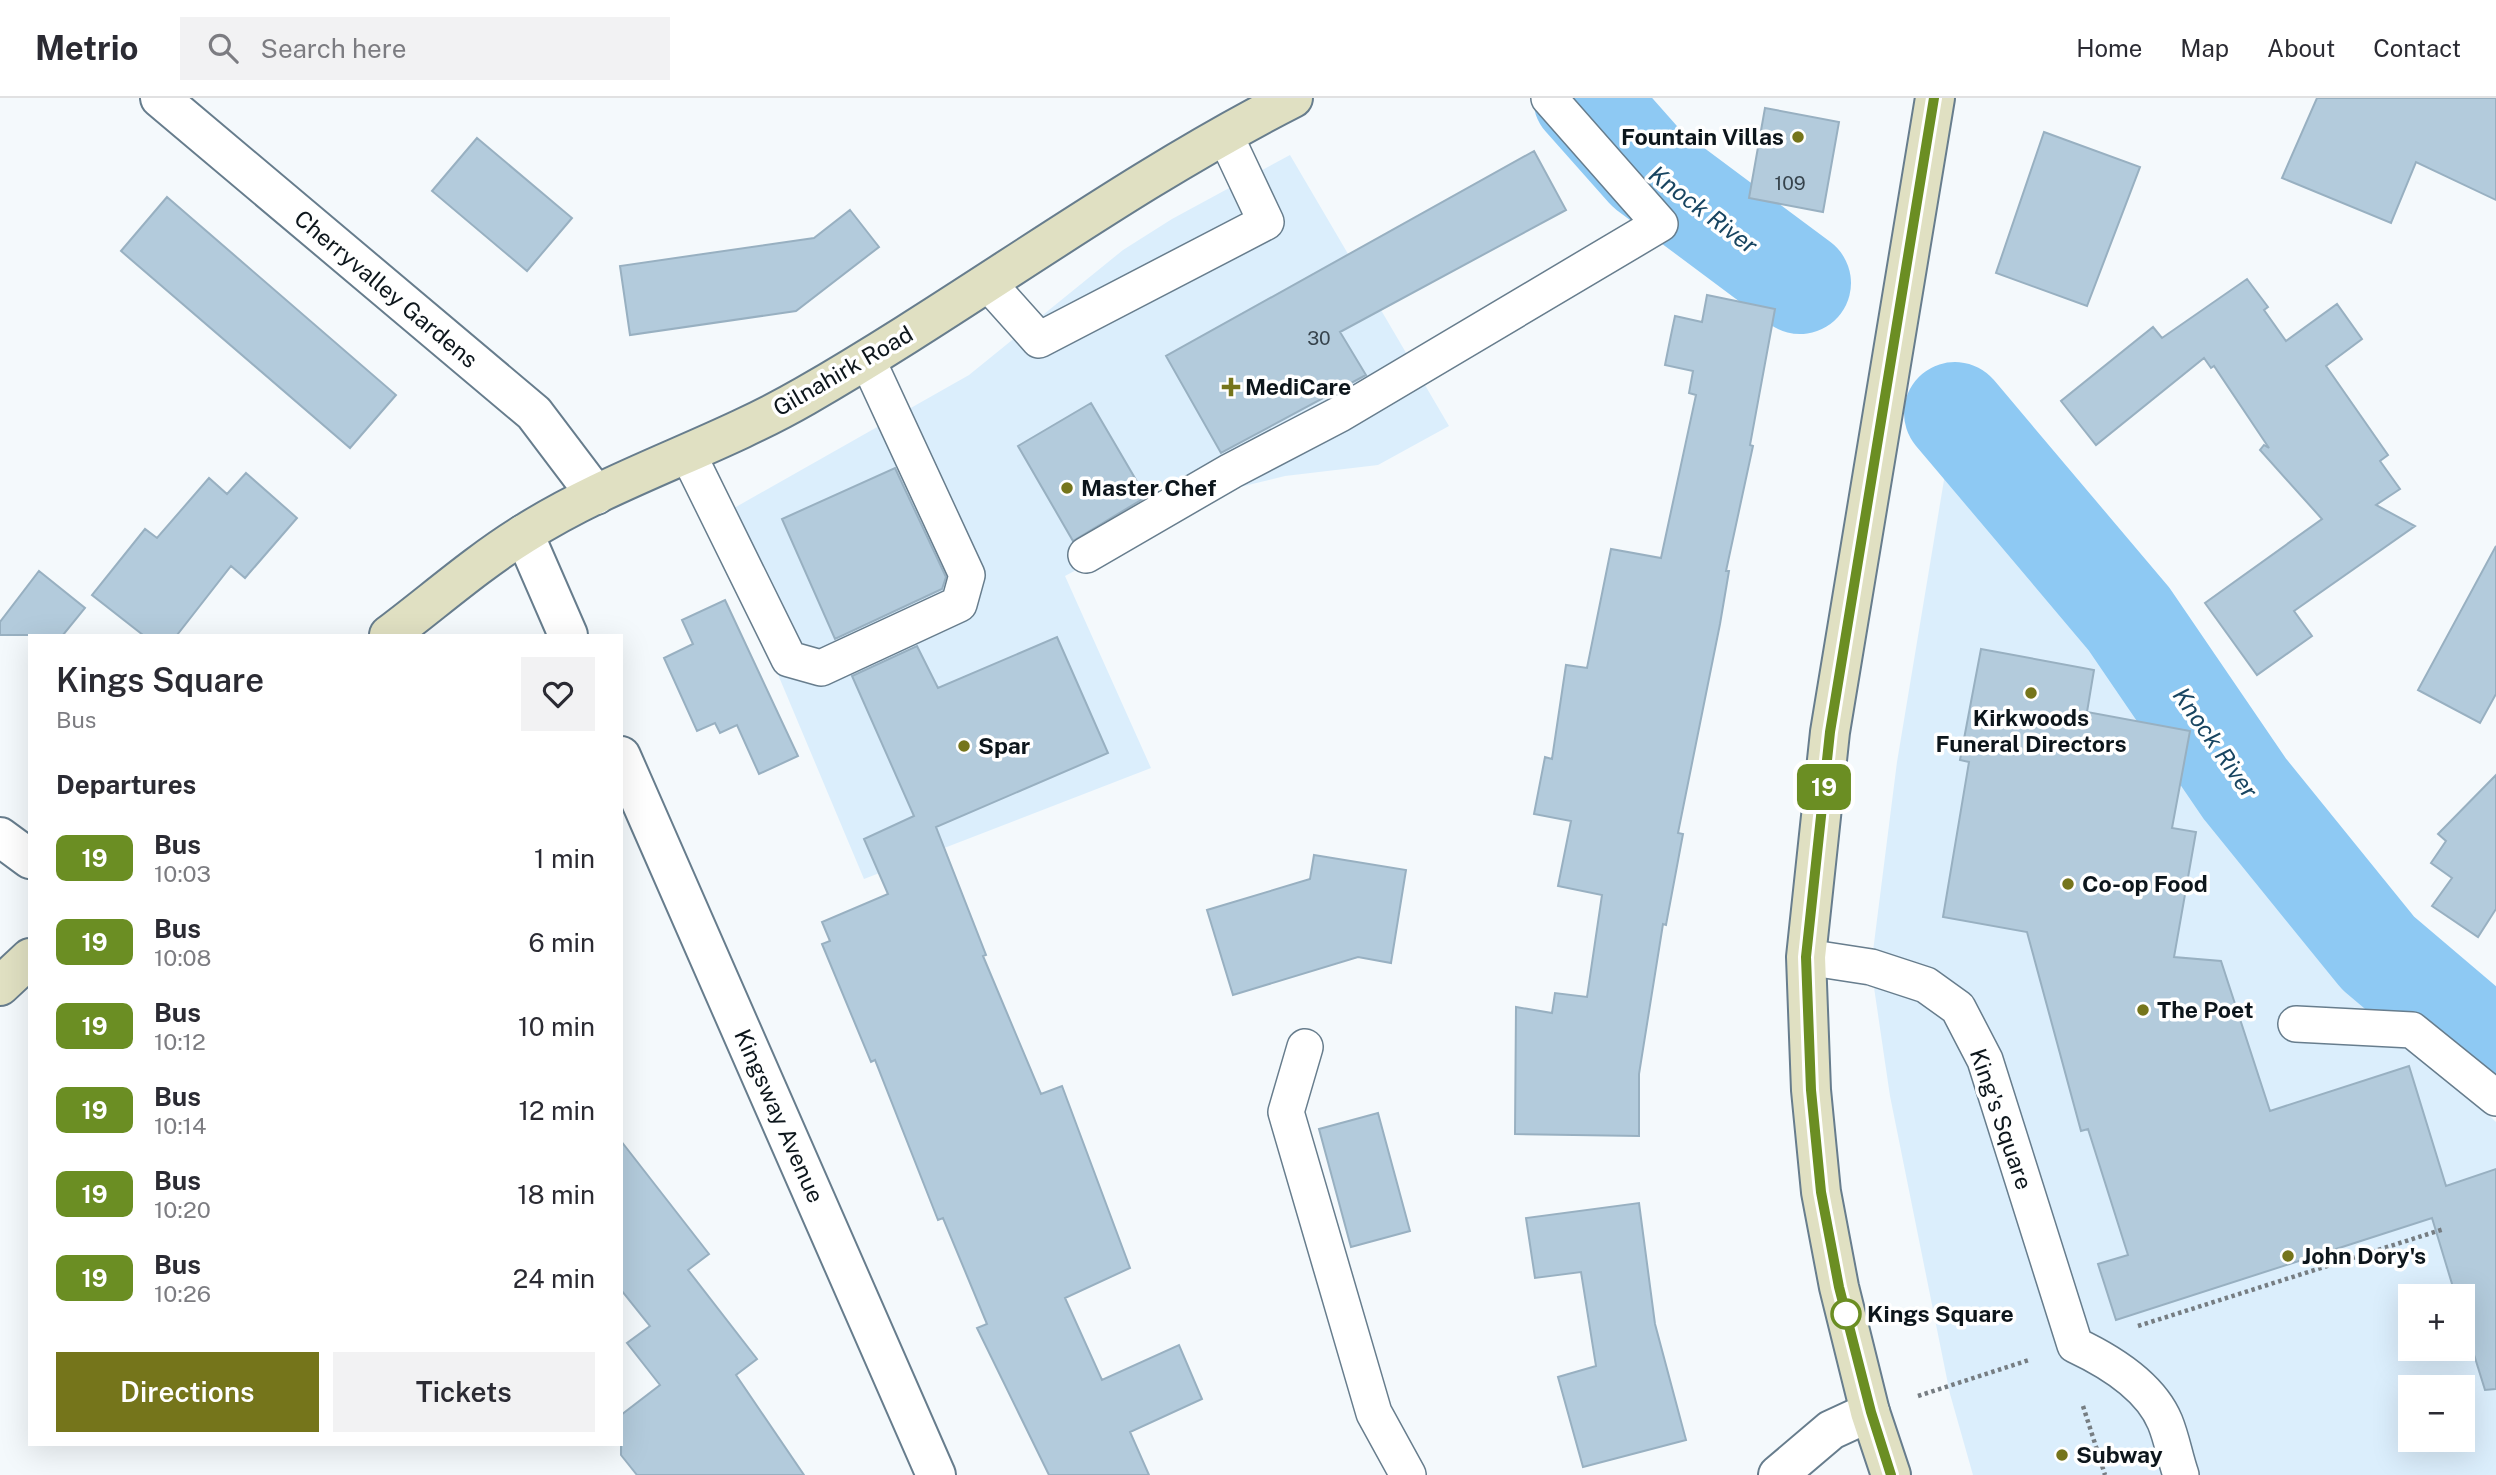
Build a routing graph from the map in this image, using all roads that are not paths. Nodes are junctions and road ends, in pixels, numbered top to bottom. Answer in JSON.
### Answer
{"nodes":[{"id":1,"x":160,"y":98,"type":"edge"},
{"id":2,"x":1293,"y":98,"type":"edge"},
{"id":3,"x":1549,"y":98,"type":"edge"},
{"id":4,"x":1934,"y":98,"type":"edge"},
{"id":5,"x":1225,"y":135,"type":"junction"},
{"id":6,"x":988,"y":283,"type":"junction"},
{"id":7,"x":867,"y":359,"type":"junction"},
{"id":8,"x":688,"y":454,"type":"junction"},
{"id":9,"x":596,"y":495,"type":"junction"},
{"id":10,"x":524,"y":534,"type":"junction"},
{"id":11,"x":1086,"y":555,"type":"dead end"},
{"id":12,"x":390,"y":634,"type":"edge"},
{"id":13,"x":568,"y":634,"type":"edge"},
{"id":14,"x":623,"y":761,"type":"edge"},
{"id":15,"x":0,"y":837,"type":"edge"},
{"id":16,"x":28,"y":858,"type":"edge"},
{"id":17,"x":1806,"y":957,"type":"junction"},
{"id":18,"x":28,"y":960,"type":"edge"},
{"id":19,"x":0,"y":986,"type":"edge"},
{"id":20,"x":2297,"y":1024,"type":"dead end"},
{"id":21,"x":1305,"y":1047,"type":"dead end"},
{"id":22,"x":2496,"y":1098,"type":"edge"},
{"id":23,"x":1871,"y":1412,"type":"junction"},
{"id":24,"x":936,"y":1475,"type":"edge"},
{"id":25,"x":1408,"y":1475,"type":"edge"},
{"id":26,"x":1778,"y":1475,"type":"edge"},
{"id":27,"x":1891,"y":1475,"type":"edge"},
{"id":28,"x":2180,"y":1475,"type":"edge"}],
"edges":[{"from":1,"to":9,"type":"street","name":"Cherryvalley Gardens"},
{"from":2,"to":5,"type":"street","name":"Gilnahirk Road"},
{"from":3,"to":11,"type":"lane"},
{"from":4,"to":17,"type":"street"},
{"from":5,"to":6,"type":"street","name":"Gilnahirk Road"},
{"from":5,"to":6,"type":"lane"},
{"from":6,"to":7,"type":"street","name":"Gilnahirk Road"},
{"from":7,"to":8,"type":"street","name":"Gilnahirk Road"},
{"from":7,"to":8,"type":"lane"},
{"from":8,"to":9,"type":"street","name":"Gilnahirk Road"},
{"from":9,"to":10,"type":"street","name":"Gilnahirk Road"},
{"from":10,"to":12,"type":"street","name":"Gilnahirk Road"},
{"from":10,"to":13,"type":"street"},
{"from":14,"to":24,"type":"street","name":"Kingsway Avenue"},
{"from":15,"to":16,"type":"street"},
{"from":17,"to":23,"type":"street"},
{"from":17,"to":28,"type":"lane","name":"King's Square"},
{"from":18,"to":19,"type":"street"},
{"from":20,"to":22,"type":"lane"},
{"from":21,"to":25,"type":"lane"},
{"from":23,"to":26,"type":"street"},
{"from":23,"to":27,"type":"street"}]}
